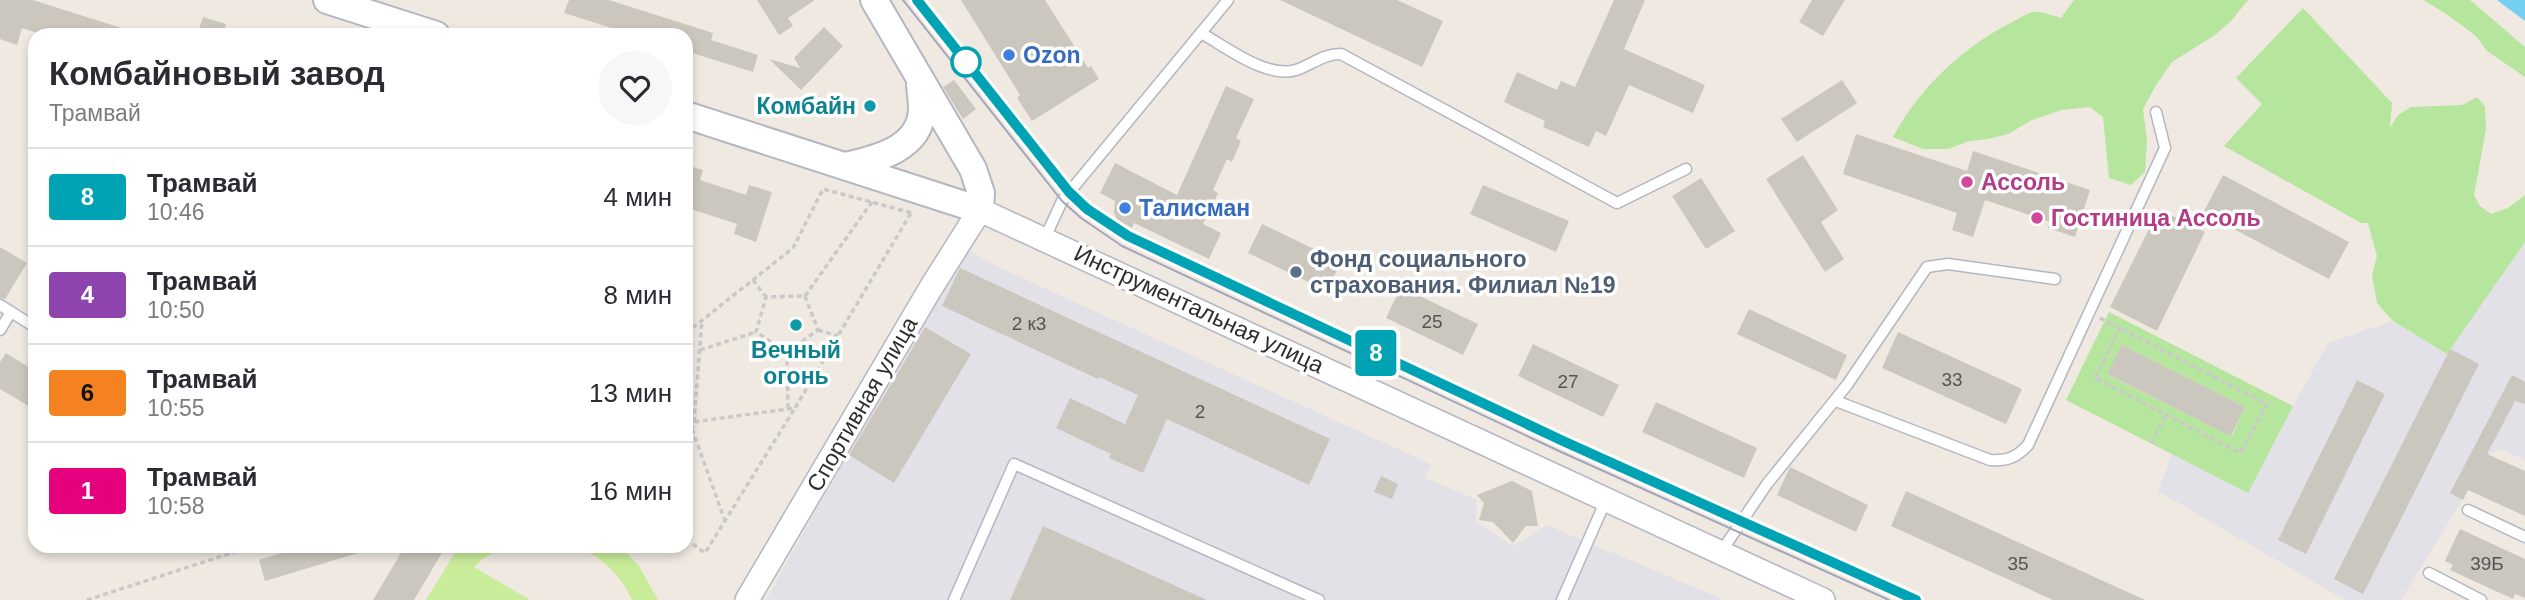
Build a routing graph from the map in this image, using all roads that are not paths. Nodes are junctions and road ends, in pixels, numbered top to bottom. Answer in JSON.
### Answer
{"nodes":[{"id":1,"x":327,"y":0,"type":"edge"},
{"id":2,"x":874,"y":0,"type":"edge"},
{"id":3,"x":1228,"y":0,"type":"edge"},
{"id":4,"x":414,"y":28,"type":"edge"},
{"id":5,"x":1201,"y":33,"type":"junction"},
{"id":6,"x":919,"y":77,"type":"junction"},
{"id":7,"x":2156,"y":112,"type":"dead end"},
{"id":8,"x":693,"y":117,"type":"edge"},
{"id":9,"x":843,"y":166,"type":"junction"},
{"id":10,"x":1686,"y":169,"type":"dead end"},
{"id":11,"x":980,"y":210,"type":"junction"},
{"id":12,"x":1045,"y":238,"type":"junction"},
{"id":13,"x":2055,"y":279,"type":"dead end"},
{"id":14,"x":0,"y":305,"type":"edge"},
{"id":15,"x":11,"y":312,"type":"junction"},
{"id":16,"x":28,"y":323,"type":"edge"},
{"id":17,"x":0,"y":330,"type":"edge"},
{"id":18,"x":1836,"y":401,"type":"junction"},
{"id":19,"x":1606,"y":499,"type":"junction"},
{"id":20,"x":2468,"y":510,"type":"dead end"},
{"id":21,"x":2525,"y":537,"type":"edge"},
{"id":22,"x":1721,"y":553,"type":"junction"},
{"id":23,"x":2429,"y":573,"type":"dead end"},
{"id":24,"x":747,"y":600,"type":"edge"},
{"id":25,"x":954,"y":600,"type":"edge"},
{"id":26,"x":1320,"y":600,"type":"edge"},
{"id":27,"x":1562,"y":600,"type":"edge"},
{"id":28,"x":1823,"y":600,"type":"edge"},
{"id":29,"x":2481,"y":600,"type":"edge"}],
"edges":[{"from":1,"to":4,"type":"main road"},
{"from":2,"to":6,"type":"main road"},
{"from":3,"to":5,"type":"lane"},
{"from":5,"to":10,"type":"lane"},
{"from":5,"to":12,"type":"lane"},
{"from":6,"to":9,"type":"main road"},
{"from":6,"to":11,"type":"main road"},
{"from":7,"to":18,"type":"lane"},
{"from":8,"to":9,"type":"main road"},
{"from":9,"to":11,"type":"main road"},
{"from":11,"to":12,"type":"street","name":"Инструментальная улица"},
{"from":11,"to":24,"type":"street","name":"Спортивная улица"},
{"from":12,"to":19,"type":"street","name":"Инструментальная улица"},
{"from":13,"to":18,"type":"lane"},
{"from":14,"to":15,"type":"lane"},
{"from":15,"to":16,"type":"lane"},
{"from":15,"to":17,"type":"lane"},
{"from":18,"to":22,"type":"lane"},
{"from":19,"to":22,"type":"street","name":"Инструментальная улица"},
{"from":19,"to":27,"type":"lane"},
{"from":20,"to":21,"type":"lane"},
{"from":22,"to":28,"type":"street","name":"Инструментальная улица"},
{"from":23,"to":29,"type":"lane"},
{"from":25,"to":26,"type":"lane"}]}
